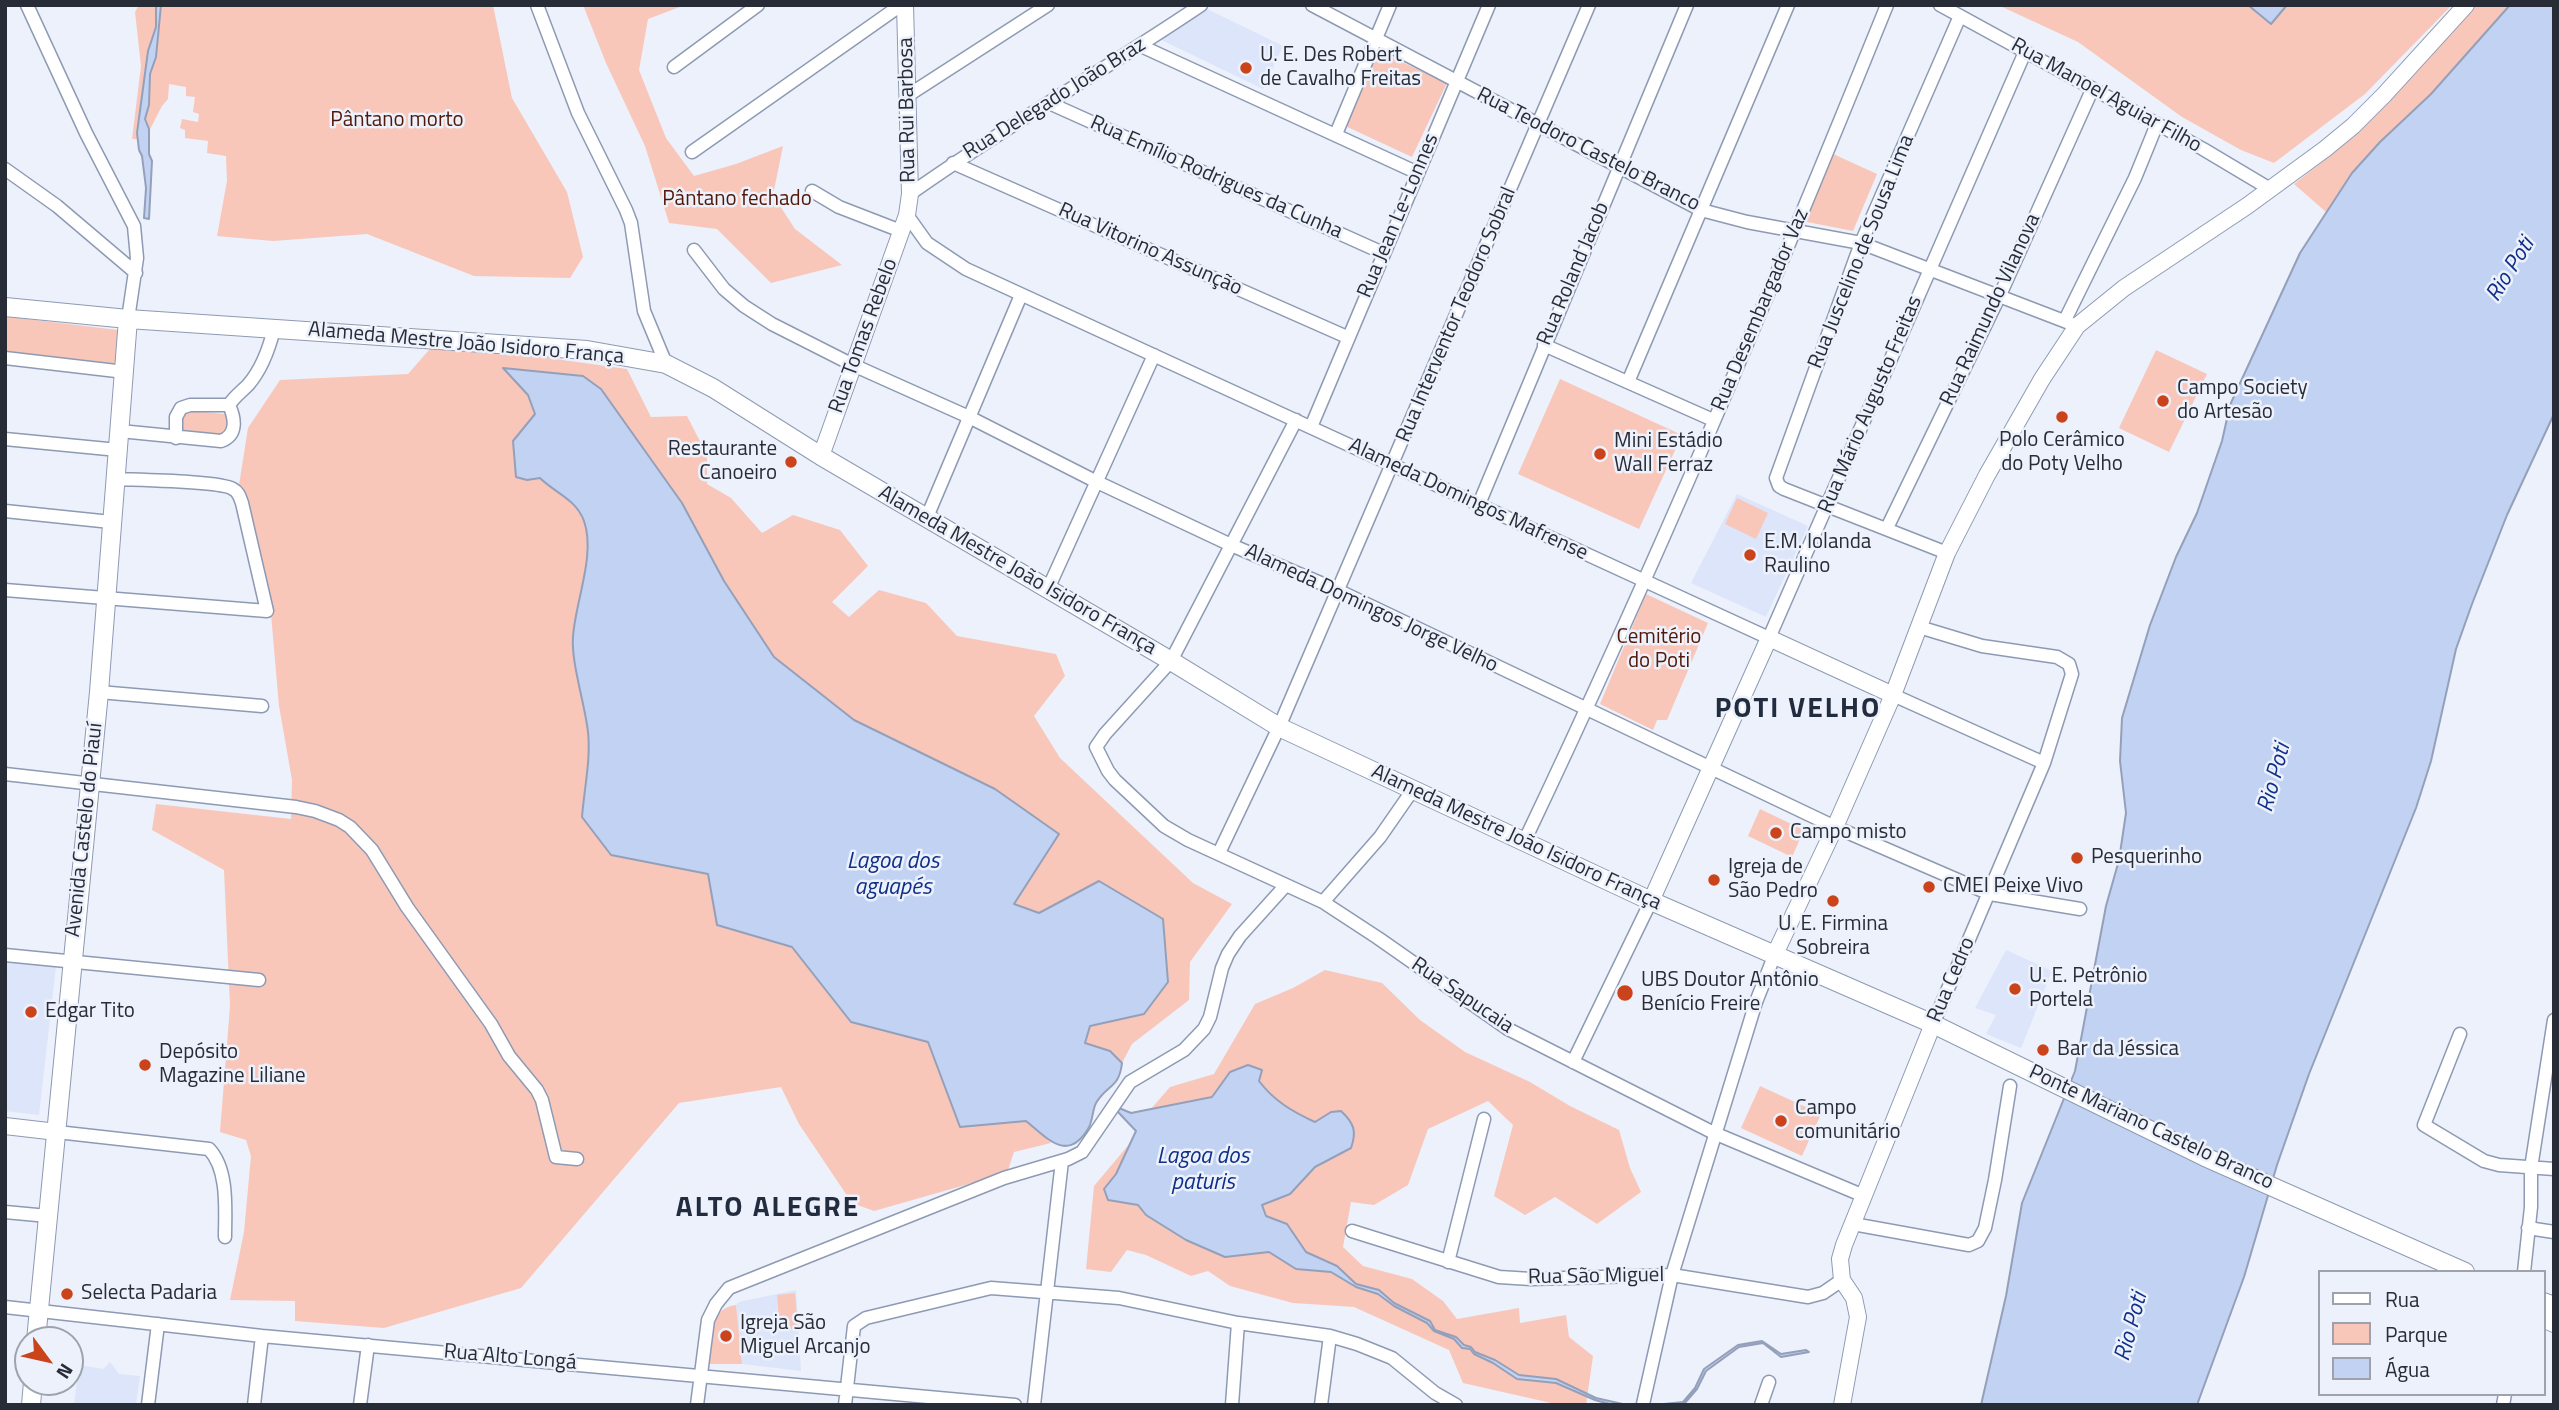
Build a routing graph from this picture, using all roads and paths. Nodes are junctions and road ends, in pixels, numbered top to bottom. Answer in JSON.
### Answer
{"nodes":[{"id":1,"x":27,"y":5,"type":"edge"},
{"id":2,"x":537,"y":5,"type":"edge"},
{"id":3,"x":758,"y":5,"type":"edge"},
{"id":4,"x":903,"y":5,"type":"edge"},
{"id":5,"x":1048,"y":5,"type":"edge"},
{"id":6,"x":1200,"y":5,"type":"edge"},
{"id":7,"x":1312,"y":5,"type":"edge"},
{"id":8,"x":1390,"y":5,"type":"edge"},
{"id":9,"x":1489,"y":5,"type":"edge"},
{"id":10,"x":1589,"y":5,"type":"edge"},
{"id":11,"x":1687,"y":5,"type":"edge"},
{"id":12,"x":1788,"y":5,"type":"edge"},
{"id":13,"x":1887,"y":5,"type":"edge"},
{"id":14,"x":1940,"y":5,"type":"edge"},
{"id":15,"x":2466,"y":5,"type":"edge"},
{"id":16,"x":1960,"y":16,"type":"junction"},
{"id":17,"x":1376,"y":38,"type":"junction"},
{"id":18,"x":1141,"y":46,"type":"junction"},
{"id":19,"x":2025,"y":52,"type":"junction"},
{"id":20,"x":674,"y":67,"type":"dead end"},
{"id":21,"x":1456,"y":82,"type":"junction"},
{"id":22,"x":2092,"y":90,"type":"junction"},
{"id":23,"x":907,"y":96,"type":"junction"},
{"id":24,"x":1049,"y":103,"type":"junction"},
{"id":25,"x":1539,"y":124,"type":"junction"},
{"id":26,"x":2157,"y":124,"type":"junction"},
{"id":27,"x":1336,"y":134,"type":"junction"},
{"id":28,"x":692,"y":152,"type":"dead end"},
{"id":29,"x":953,"y":163,"type":"junction"},
{"id":30,"x":1620,"y":167,"type":"junction"},
{"id":31,"x":5,"y":169,"type":"edge"},
{"id":32,"x":1418,"y":173,"type":"junction"},
{"id":33,"x":2270,"y":188,"type":"junction"},
{"id":34,"x":812,"y":191,"type":"dead end"},
{"id":35,"x":910,"y":194,"type":"junction"},
{"id":36,"x":1701,"y":209,"type":"junction"},
{"id":37,"x":907,"y":215,"type":"junction"},
{"id":38,"x":901,"y":231,"type":"junction"},
{"id":39,"x":1796,"y":232,"type":"junction"},
{"id":40,"x":1861,"y":243,"type":"junction"},
{"id":41,"x":694,"y":250,"type":"dead end"},
{"id":42,"x":1383,"y":253,"type":"junction"},
{"id":43,"x":1930,"y":270,"type":"junction"},
{"id":44,"x":136,"y":273,"type":"junction"},
{"id":45,"x":1021,"y":295,"type":"junction"},
{"id":46,"x":2000,"y":295,"type":"junction"},
{"id":47,"x":5,"y":307,"type":"edge"},
{"id":48,"x":128,"y":319,"type":"junction"},
{"id":49,"x":2071,"y":323,"type":"junction"},
{"id":50,"x":274,"y":329,"type":"junction"},
{"id":51,"x":1347,"y":337,"type":"junction"},
{"id":52,"x":1544,"y":345,"type":"junction"},
{"id":53,"x":1154,"y":355,"type":"junction"},
{"id":54,"x":5,"y":358,"type":"edge"},
{"id":55,"x":666,"y":364,"type":"junction"},
{"id":56,"x":853,"y":365,"type":"junction"},
{"id":57,"x":125,"y":372,"type":"junction"},
{"id":58,"x":1628,"y":383,"type":"junction"},
{"id":59,"x":229,"y":405,"type":"junction"},
{"id":60,"x":969,"y":417,"type":"junction"},
{"id":61,"x":1296,"y":420,"type":"junction"},
{"id":62,"x":1713,"y":420,"type":"junction"},
{"id":63,"x":1311,"y":427,"type":"junction"},
{"id":64,"x":121,"y":431,"type":"junction"},
{"id":65,"x":176,"y":438,"type":"junction"},
{"id":66,"x":5,"y":439,"type":"edge"},
{"id":67,"x":118,"y":450,"type":"junction"},
{"id":68,"x":821,"y":456,"type":"junction"},
{"id":69,"x":1392,"y":464,"type":"junction"},
{"id":70,"x":115,"y":479,"type":"junction"},
{"id":71,"x":1097,"y":482,"type":"junction"},
{"id":72,"x":1479,"y":504,"type":"junction"},
{"id":73,"x":1829,"y":505,"type":"junction"},
{"id":74,"x":5,"y":511,"type":"edge"},
{"id":75,"x":927,"y":517,"type":"junction"},
{"id":76,"x":111,"y":522,"type":"junction"},
{"id":77,"x":1887,"y":528,"type":"junction"},
{"id":78,"x":1231,"y":545,"type":"junction"},
{"id":79,"x":1947,"y":553,"type":"junction"},
{"id":80,"x":1645,"y":582,"type":"junction"},
{"id":81,"x":1048,"y":589,"type":"junction"},
{"id":82,"x":5,"y":590,"type":"edge"},
{"id":83,"x":1337,"y":590,"type":"junction"},
{"id":84,"x":105,"y":598,"type":"junction"},
{"id":85,"x":1919,"y":627,"type":"junction"},
{"id":86,"x":1769,"y":638,"type":"junction"},
{"id":87,"x":1171,"y":661,"type":"junction"},
{"id":88,"x":99,"y":692,"type":"junction"},
{"id":89,"x":1893,"y":695,"type":"junction"},
{"id":90,"x":262,"y":706,"type":"dead end"},
{"id":91,"x":1587,"y":709,"type":"junction"},
{"id":92,"x":1279,"y":727,"type":"junction"},
{"id":93,"x":2044,"y":763,"type":"junction"},
{"id":94,"x":1710,"y":768,"type":"junction"},
{"id":95,"x":5,"y":774,"type":"edge"},
{"id":96,"x":90,"y":784,"type":"junction"},
{"id":97,"x":1412,"y":791,"type":"junction"},
{"id":98,"x":1835,"y":827,"type":"junction"},
{"id":99,"x":1524,"y":842,"type":"junction"},
{"id":100,"x":1219,"y":853,"type":"junction"},
{"id":101,"x":1286,"y":885,"type":"junction"},
{"id":102,"x":1990,"y":894,"type":"junction"},
{"id":103,"x":1651,"y":901,"type":"junction"},
{"id":104,"x":1323,"y":902,"type":"junction"},
{"id":105,"x":2080,"y":909,"type":"dead end"},
{"id":106,"x":1776,"y":954,"type":"junction"},
{"id":107,"x":5,"y":955,"type":"edge"},
{"id":108,"x":72,"y":962,"type":"junction"},
{"id":109,"x":259,"y":981,"type":"dead end"},
{"id":110,"x":2554,"y":1020,"type":"edge"},
{"id":111,"x":1933,"y":1024,"type":"junction"},
{"id":112,"x":2460,"y":1034,"type":"dead end"},
{"id":113,"x":1976,"y":1044,"type":"joint"},
{"id":114,"x":1573,"y":1062,"type":"junction"},
{"id":115,"x":2010,"y":1086,"type":"dead end"},
{"id":116,"x":1484,"y":1119,"type":"dead end"},
{"id":117,"x":5,"y":1126,"type":"edge"},
{"id":118,"x":57,"y":1132,"type":"junction"},
{"id":119,"x":1714,"y":1133,"type":"junction"},
{"id":120,"x":577,"y":1159,"type":"dead end"},
{"id":121,"x":1062,"y":1161,"type":"junction"},
{"id":122,"x":2531,"y":1168,"type":"junction"},
{"id":123,"x":2554,"y":1169,"type":"edge"},
{"id":124,"x":1864,"y":1196,"type":"junction"},
{"id":125,"x":5,"y":1212,"type":"edge"},
{"id":126,"x":48,"y":1216,"type":"junction"},
{"id":127,"x":1853,"y":1224,"type":"junction"},
{"id":128,"x":2528,"y":1228,"type":"junction"},
{"id":129,"x":1352,"y":1231,"type":"dead end"},
{"id":130,"x":2554,"y":1232,"type":"edge"},
{"id":131,"x":225,"y":1237,"type":"dead end"},
{"id":132,"x":1448,"y":1262,"type":"junction"},
{"id":133,"x":2461,"y":1270,"type":"edge"},
{"id":134,"x":2524,"y":1270,"type":"edge"},
{"id":135,"x":1672,"y":1275,"type":"junction"},
{"id":136,"x":1842,"y":1280,"type":"junction"},
{"id":137,"x":1048,"y":1291,"type":"junction"},
{"id":138,"x":5,"y":1307,"type":"edge"},
{"id":139,"x":39,"y":1311,"type":"junction"},
{"id":140,"x":1238,"y":1322,"type":"junction"},
{"id":141,"x":158,"y":1324,"type":"junction"},
{"id":142,"x":37,"y":1326,"type":"edge"},
{"id":143,"x":1330,"y":1335,"type":"junction"},
{"id":144,"x":262,"y":1336,"type":"junction"},
{"id":145,"x":368,"y":1345,"type":"junction"},
{"id":146,"x":700,"y":1375,"type":"junction"},
{"id":147,"x":1769,"y":1382,"type":"dead end"},
{"id":148,"x":847,"y":1389,"type":"junction"},
{"id":149,"x":1643,"y":1404,"type":"edge"},
{"id":150,"x":148,"y":1405,"type":"edge"},
{"id":151,"x":254,"y":1405,"type":"edge"},
{"id":152,"x":360,"y":1405,"type":"edge"},
{"id":153,"x":697,"y":1405,"type":"edge"},
{"id":154,"x":845,"y":1405,"type":"edge"},
{"id":155,"x":1014,"y":1405,"type":"edge"},
{"id":156,"x":1034,"y":1405,"type":"edge"},
{"id":157,"x":1232,"y":1405,"type":"edge"},
{"id":158,"x":1321,"y":1405,"type":"edge"},
{"id":159,"x":1456,"y":1405,"type":"edge"},
{"id":160,"x":1761,"y":1405,"type":"edge"},
{"id":161,"x":1843,"y":1405,"type":"edge"}],
"edges":[{"from":1,"to":44,"type":"street"},
{"from":2,"to":55,"type":"street"},
{"from":3,"to":20,"type":"street"},
{"from":4,"to":23,"type":"street","name":"Rua Rui Barbosa"},
{"from":4,"to":28,"type":"street"},
{"from":5,"to":23,"type":"street"},
{"from":6,"to":18,"type":"street","name":"Rua Delegado João Braz"},
{"from":7,"to":17,"type":"street","name":"Rua Teodoro Castelo Branco"},
{"from":8,"to":17,"type":"street"},
{"from":9,"to":21,"type":"street","name":"Rua Jean Le-Lonnes"},
{"from":10,"to":25,"type":"street","name":"Rua Interventor Teodoro Sobral"},
{"from":11,"to":30,"type":"street","name":"Rua Roland Jacob"},
{"from":12,"to":36,"type":"street"},
{"from":13,"to":39,"type":"street","name":"Rua Desembargador Vaz"},
{"from":14,"to":16,"type":"street","name":"Rua Manoel Aguiar Filho"},
{"from":15,"to":33,"type":"street"},
{"from":16,"to":19,"type":"street","name":"Rua Manoel Aguiar Filho"},
{"from":16,"to":40,"type":"street","name":"Rua Juscelino de Sousa Lima"},
{"from":17,"to":21,"type":"street","name":"Rua Teodoro Castelo Branco"},
{"from":17,"to":27,"type":"street"},
{"from":18,"to":24,"type":"street","name":"Rua Delegado João Braz"},
{"from":18,"to":27,"type":"street"},
{"from":19,"to":22,"type":"street","name":"Rua Manoel Aguiar Filho"},
{"from":19,"to":43,"type":"street","name":"Rua Mário Augusto Freitas"},
{"from":21,"to":25,"type":"street","name":"Rua Teodoro Castelo Branco"},
{"from":21,"to":32,"type":"street","name":"Rua Jean Le-Lonnes"},
{"from":22,"to":26,"type":"street","name":"Rua Manoel Aguiar Filho"},
{"from":22,"to":46,"type":"street","name":"Rua Raimundo Vilanova"},
{"from":23,"to":35,"type":"street","name":"Rua Rui Barbosa"},
{"from":24,"to":29,"type":"street","name":"Rua Delegado João Braz"},
{"from":24,"to":42,"type":"street","name":"Rua Emílio Rodrigues da Cunha"},
{"from":25,"to":30,"type":"street","name":"Rua Teodoro Castelo Branco"},
{"from":25,"to":69,"type":"street","name":"Rua Interventor Teodoro Sobral"},
{"from":26,"to":33,"type":"street","name":"Rua Manoel Aguiar Filho"},
{"from":26,"to":49,"type":"street"},
{"from":27,"to":32,"type":"street"},
{"from":29,"to":35,"type":"street","name":"Rua Delegado João Braz"},
{"from":29,"to":51,"type":"street","name":"Rua Vitorino Assunção"},
{"from":30,"to":36,"type":"street","name":"Rua Teodoro Castelo Branco"},
{"from":30,"to":52,"type":"street","name":"Rua Roland Jacob"},
{"from":31,"to":44,"type":"street"},
{"from":32,"to":42,"type":"street","name":"Rua Jean Le-Lonnes"},
{"from":33,"to":49,"type":"street"},
{"from":34,"to":38,"type":"street"},
{"from":35,"to":37,"type":"street","name":"Rua Rui Barbosa"},
{"from":36,"to":39,"type":"street","name":"Rua Teodoro Castelo Branco"},
{"from":36,"to":58,"type":"street"},
{"from":37,"to":38,"type":"street","name":"Rua Tomas Rebelo"},
{"from":37,"to":45,"type":"street","name":"Alameda Domingos Mafrense"},
{"from":38,"to":56,"type":"street","name":"Rua Tomas Rebelo"},
{"from":39,"to":40,"type":"street","name":"Rua Teodoro Castelo Branco"},
{"from":39,"to":62,"type":"street","name":"Rua Desembargador Vaz"},
{"from":40,"to":43,"type":"street","name":"Rua Teodoro Castelo Branco"},
{"from":40,"to":73,"type":"street","name":"Rua Juscelino de Sousa Lima"},
{"from":41,"to":56,"type":"street","name":"Alameda Domingos Jorge Velho"},
{"from":42,"to":51,"type":"street","name":"Rua Jean Le-Lonnes"},
{"from":43,"to":46,"type":"street","name":"Rua Teodoro Castelo Branco"},
{"from":43,"to":73,"type":"street","name":"Rua Mário Augusto Freitas"},
{"from":44,"to":48,"type":"street"},
{"from":45,"to":53,"type":"street","name":"Alameda Domingos Mafrense"},
{"from":45,"to":60,"type":"street"},
{"from":46,"to":49,"type":"street","name":"Rua Teodoro Castelo Branco"},
{"from":46,"to":77,"type":"street","name":"Rua Raimundo Vilanova"},
{"from":47,"to":48,"type":"main road","name":"Alameda Mestre João Isidoro França"},
{"from":48,"to":50,"type":"main road","name":"Alameda Mestre João Isidoro França"},
{"from":48,"to":57,"type":"main road","name":"Avenida Castelo do Piauí"},
{"from":49,"to":79,"type":"street"},
{"from":50,"to":55,"type":"main road","name":"Alameda Mestre João Isidoro França"},
{"from":50,"to":59,"type":"street"},
{"from":51,"to":63,"type":"street","name":"Rua Jean Le-Lonnes"},
{"from":52,"to":58,"type":"street"},
{"from":52,"to":72,"type":"street","name":"Rua Roland Jacob"},
{"from":53,"to":61,"type":"street","name":"Alameda Domingos Mafrense"},
{"from":53,"to":71,"type":"street"},
{"from":54,"to":57,"type":"street"},
{"from":55,"to":68,"type":"main road","name":"Alameda Mestre João Isidoro França"},
{"from":56,"to":60,"type":"street","name":"Alameda Domingos Jorge Velho"},
{"from":56,"to":68,"type":"street","name":"Rua Tomas Rebelo"},
{"from":57,"to":64,"type":"main road","name":"Avenida Castelo do Piauí"},
{"from":58,"to":62,"type":"street"},
{"from":59,"to":65,"type":"street"},
{"from":59,"to":65,"type":"street"},
{"from":60,"to":71,"type":"street","name":"Alameda Domingos Jorge Velho"},
{"from":60,"to":75,"type":"street"},
{"from":61,"to":63,"type":"street","name":"Alameda Domingos Mafrense"},
{"from":61,"to":78,"type":"street"},
{"from":62,"to":80,"type":"street","name":"Rua Desembargador Vaz"},
{"from":63,"to":69,"type":"street","name":"Alameda Domingos Mafrense"},
{"from":64,"to":65,"type":"street"},
{"from":64,"to":67,"type":"main road","name":"Avenida Castelo do Piauí"},
{"from":66,"to":67,"type":"street"},
{"from":67,"to":70,"type":"main road","name":"Avenida Castelo do Piauí"},
{"from":68,"to":75,"type":"main road","name":"Alameda Mestre João Isidoro França"},
{"from":69,"to":72,"type":"street","name":"Alameda Domingos Mafrense"},
{"from":69,"to":83,"type":"street","name":"Rua Interventor Teodoro Sobral"},
{"from":70,"to":76,"type":"main road","name":"Avenida Castelo do Piauí"},
{"from":70,"to":84,"type":"street"},
{"from":71,"to":78,"type":"street","name":"Alameda Domingos Jorge Velho"},
{"from":71,"to":81,"type":"street"},
{"from":72,"to":80,"type":"street","name":"Alameda Domingos Mafrense"},
{"from":73,"to":77,"type":"street"},
{"from":73,"to":86,"type":"street","name":"Rua Mário Augusto Freitas"},
{"from":74,"to":76,"type":"street"},
{"from":75,"to":81,"type":"main road","name":"Alameda Mestre João Isidoro França"},
{"from":76,"to":84,"type":"main road","name":"Avenida Castelo do Piauí"},
{"from":77,"to":79,"type":"street"},
{"from":78,"to":83,"type":"street","name":"Alameda Domingos Jorge Velho"},
{"from":78,"to":87,"type":"street"},
{"from":79,"to":85,"type":"street"},
{"from":80,"to":86,"type":"street","name":"Alameda Domingos Mafrense"},
{"from":80,"to":91,"type":"street","name":"Rua Desembargador Vaz"},
{"from":81,"to":87,"type":"main road","name":"Alameda Mestre João Isidoro França"},
{"from":82,"to":84,"type":"street"},
{"from":83,"to":91,"type":"street","name":"Alameda Domingos Jorge Velho"},
{"from":83,"to":92,"type":"street","name":"Rua Interventor Teodoro Sobral"},
{"from":84,"to":88,"type":"main road","name":"Avenida Castelo do Piauí"},
{"from":85,"to":89,"type":"street"},
{"from":85,"to":93,"type":"street","name":"Rua Cedro"},
{"from":86,"to":89,"type":"street","name":"Alameda Domingos Mafrense"},
{"from":86,"to":94,"type":"street","name":"Rua Mário Augusto Freitas"},
{"from":87,"to":92,"type":"main road","name":"Alameda Mestre João Isidoro França"},
{"from":87,"to":100,"type":"street","name":"Rua Sapucaia"},
{"from":88,"to":90,"type":"street"},
{"from":88,"to":96,"type":"main road","name":"Avenida Castelo do Piauí"},
{"from":89,"to":93,"type":"street","name":"Alameda Domingos Mafrense"},
{"from":89,"to":98,"type":"street"},
{"from":91,"to":94,"type":"street","name":"Alameda Domingos Jorge Velho"},
{"from":91,"to":99,"type":"street","name":"Rua Desembargador Vaz"},
{"from":92,"to":97,"type":"main road","name":"Alameda Mestre João Isidoro França"},
{"from":92,"to":100,"type":"street","name":"Rua Interventor Teodoro Sobral"},
{"from":93,"to":102,"type":"street","name":"Rua Cedro"},
{"from":94,"to":98,"type":"street","name":"Alameda Domingos Jorge Velho"},
{"from":94,"to":103,"type":"street","name":"Rua Mário Augusto Freitas"},
{"from":95,"to":96,"type":"street"},
{"from":96,"to":108,"type":"main road","name":"Avenida Castelo do Piauí"},
{"from":96,"to":120,"type":"street"},
{"from":97,"to":99,"type":"main road","name":"Alameda Mestre João Isidoro França"},
{"from":97,"to":104,"type":"street"},
{"from":98,"to":102,"type":"street","name":"Alameda Domingos Jorge Velho"},
{"from":98,"to":106,"type":"street"},
{"from":99,"to":103,"type":"main road","name":"Alameda Mestre João Isidoro França"},
{"from":100,"to":101,"type":"street","name":"Rua Sapucaia"},
{"from":101,"to":104,"type":"street","name":"Rua Sapucaia"},
{"from":101,"to":121,"type":"street"},
{"from":102,"to":105,"type":"street","name":"Alameda Domingos Jorge Velho"},
{"from":102,"to":111,"type":"street","name":"Rua Cedro"},
{"from":103,"to":106,"type":"main road","name":"Alameda Mestre João Isidoro França"},
{"from":103,"to":114,"type":"street","name":"Rua Mário Augusto Freitas"},
{"from":104,"to":114,"type":"street","name":"Rua Sapucaia"},
{"from":106,"to":111,"type":"main road","name":"Alameda Mestre João Isidoro França"},
{"from":106,"to":119,"type":"street"},
{"from":107,"to":108,"type":"street"},
{"from":108,"to":109,"type":"street"},
{"from":108,"to":118,"type":"main road","name":"Avenida Castelo do Piauí"},
{"from":110,"to":122,"type":"street"},
{"from":111,"to":113,"type":"main road","name":"Alameda Mestre João Isidoro França"},
{"from":111,"to":124,"type":"street","name":"Rua Cedro"},
{"from":112,"to":122,"type":"street"},
{"from":113,"to":133,"type":"main road","name":"Ponte Mariano Castelo Branco"},
{"from":114,"to":119,"type":"street","name":"Rua Sapucaia"},
{"from":115,"to":127,"type":"street"},
{"from":116,"to":132,"type":"street"},
{"from":117,"to":118,"type":"street"},
{"from":118,"to":126,"type":"main road","name":"Avenida Castelo do Piauí"},
{"from":118,"to":131,"type":"street"},
{"from":119,"to":124,"type":"street","name":"Rua Sapucaia"},
{"from":119,"to":135,"type":"street"},
{"from":121,"to":137,"type":"street"},
{"from":121,"to":146,"type":"street"},
{"from":122,"to":123,"type":"street"},
{"from":122,"to":128,"type":"street"},
{"from":124,"to":127,"type":"street","name":"Rua Cedro"},
{"from":125,"to":126,"type":"street"},
{"from":126,"to":139,"type":"main road","name":"Avenida Castelo do Piauí"},
{"from":127,"to":136,"type":"street","name":"Rua Cedro"},
{"from":128,"to":130,"type":"street"},
{"from":128,"to":134,"type":"street"},
{"from":129,"to":132,"type":"street","name":"Rua São Miguel"},
{"from":132,"to":135,"type":"street","name":"Rua São Miguel"},
{"from":135,"to":136,"type":"street","name":"Rua São Miguel"},
{"from":135,"to":149,"type":"street"},
{"from":136,"to":161,"type":"street"},
{"from":137,"to":140,"type":"street"},
{"from":137,"to":148,"type":"street"},
{"from":137,"to":156,"type":"street"},
{"from":138,"to":139,"type":"street","name":"Rua Alto Longá"},
{"from":139,"to":141,"type":"street","name":"Rua Alto Longá"},
{"from":139,"to":142,"type":"main road","name":"Avenida Castelo do Piauí"},
{"from":140,"to":143,"type":"street"},
{"from":140,"to":157,"type":"street"},
{"from":141,"to":144,"type":"street","name":"Rua Alto Longá"},
{"from":141,"to":150,"type":"street"},
{"from":143,"to":158,"type":"street"},
{"from":143,"to":159,"type":"street"},
{"from":144,"to":145,"type":"street","name":"Rua Alto Longá"},
{"from":144,"to":151,"type":"street"},
{"from":145,"to":146,"type":"street","name":"Rua Alto Longá"},
{"from":145,"to":152,"type":"street"},
{"from":146,"to":148,"type":"street","name":"Rua Alto Longá"},
{"from":146,"to":153,"type":"street"},
{"from":147,"to":160,"type":"street"},
{"from":148,"to":154,"type":"street"},
{"from":148,"to":155,"type":"street","name":"Rua Alto Longá"}]}
